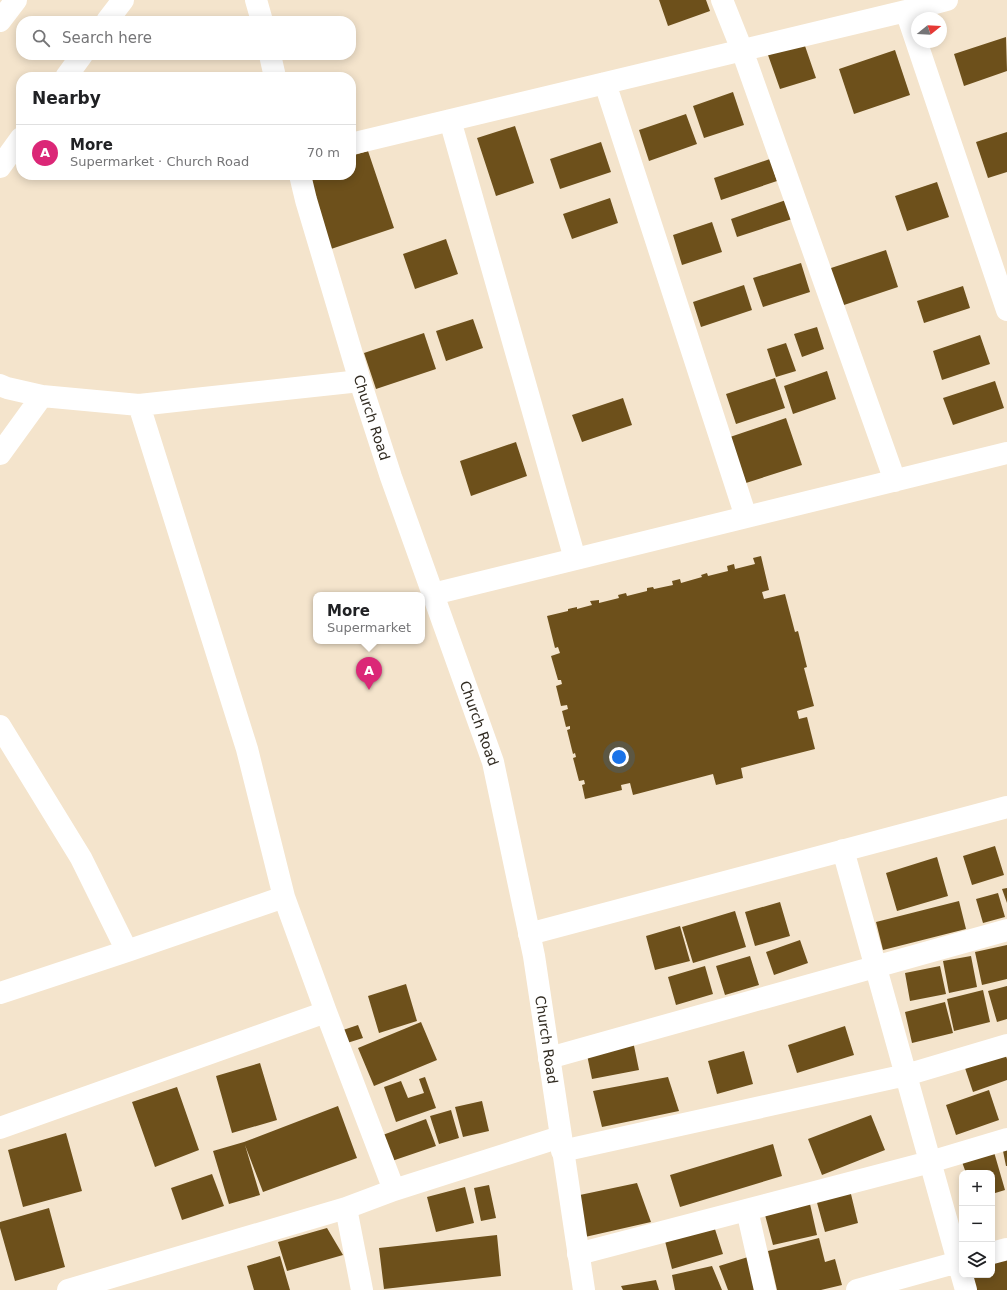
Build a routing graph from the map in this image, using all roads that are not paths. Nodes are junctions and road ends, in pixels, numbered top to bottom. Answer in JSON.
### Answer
{"nodes":[{"id":1,"x":16,"y":0,"type":"edge"},
{"id":2,"x":123,"y":0,"type":"edge"},
{"id":3,"x":256,"y":0,"type":"edge"},
{"id":4,"x":722,"y":0,"type":"edge"},
{"id":5,"x":946,"y":0,"type":"edge"},
{"id":6,"x":906,"y":11,"type":"junction"},
{"id":7,"x":111,"y":16,"type":"edge"},
{"id":8,"x":261,"y":16,"type":"edge"},
{"id":9,"x":0,"y":20,"type":"edge"},
{"id":10,"x":742,"y":50,"type":"junction"},
{"id":11,"x":78,"y":60,"type":"edge"},
{"id":12,"x":271,"y":60,"type":"edge"},
{"id":13,"x":70,"y":72,"type":"edge"},
{"id":14,"x":275,"y":72,"type":"edge"},
{"id":15,"x":605,"y":83,"type":"junction"},
{"id":16,"x":450,"y":120,"type":"junction"},
{"id":17,"x":356,"y":143,"type":"edge"},
{"id":18,"x":16,"y":145,"type":"edge"},
{"id":19,"x":0,"y":167,"type":"edge"},
{"id":20,"x":301,"y":180,"type":"edge"},
{"id":21,"x":1007,"y":310,"type":"edge"},
{"id":22,"x":360,"y":381,"type":"junction"},
{"id":23,"x":0,"y":385,"type":"edge"},
{"id":24,"x":42,"y":396,"type":"junction"},
{"id":25,"x":139,"y":404,"type":"junction"},
{"id":26,"x":0,"y":454,"type":"edge"},
{"id":27,"x":1007,"y":454,"type":"edge"},
{"id":28,"x":895,"y":481,"type":"junction"},
{"id":29,"x":746,"y":517,"type":"junction"},
{"id":30,"x":575,"y":559,"type":"junction"},
{"id":31,"x":433,"y":594,"type":"junction"},
{"id":32,"x":0,"y":726,"type":"edge"},
{"id":33,"x":1007,"y":807,"type":"edge"},
{"id":34,"x":843,"y":850,"type":"junction"},
{"id":35,"x":284,"y":897,"type":"junction"},
{"id":36,"x":1007,"y":930,"type":"edge"},
{"id":37,"x":529,"y":934,"type":"junction"},
{"id":38,"x":127,"y":951,"type":"junction"},
{"id":39,"x":875,"y":967,"type":"junction"},
{"id":40,"x":3,"y":985,"type":"edge"},
{"id":41,"x":326,"y":1012,"type":"junction"},
{"id":42,"x":1007,"y":1045,"type":"edge"},
{"id":43,"x":549,"y":1058,"type":"junction"},
{"id":44,"x":906,"y":1074,"type":"junction"},
{"id":45,"x":0,"y":1128,"type":"edge"},
{"id":46,"x":1007,"y":1139,"type":"edge"},
{"id":47,"x":561,"y":1144,"type":"junction"},
{"id":48,"x":930,"y":1162,"type":"junction"},
{"id":49,"x":394,"y":1190,"type":"junction"},
{"id":50,"x":346,"y":1208,"type":"junction"},
{"id":51,"x":747,"y":1210,"type":"junction"},
{"id":52,"x":1007,"y":1249,"type":"edge"},
{"id":53,"x":995,"y":1252,"type":"edge"},
{"id":54,"x":578,"y":1254,"type":"junction"},
{"id":55,"x":959,"y":1259,"type":"edge"},
{"id":56,"x":959,"y":1262,"type":"edge"},
{"id":57,"x":963,"y":1278,"type":"edge"},
{"id":58,"x":68,"y":1290,"type":"edge"},
{"id":59,"x":362,"y":1290,"type":"edge"},
{"id":60,"x":584,"y":1290,"type":"edge"},
{"id":61,"x":764,"y":1290,"type":"edge"},
{"id":62,"x":858,"y":1290,"type":"edge"},
{"id":63,"x":966,"y":1290,"type":"edge"}],
"edges":[{"from":1,"to":9,"type":"street"},
{"from":2,"to":7,"type":"street"},
{"from":3,"to":8,"type":"street"},
{"from":4,"to":10,"type":"street"},
{"from":5,"to":6,"type":"street"},
{"from":6,"to":10,"type":"street"},
{"from":6,"to":21,"type":"street"},
{"from":10,"to":15,"type":"street"},
{"from":10,"to":28,"type":"street"},
{"from":11,"to":13,"type":"street"},
{"from":12,"to":14,"type":"street"},
{"from":15,"to":16,"type":"street"},
{"from":15,"to":29,"type":"street"},
{"from":16,"to":17,"type":"street"},
{"from":16,"to":30,"type":"street"},
{"from":18,"to":19,"type":"street"},
{"from":20,"to":22,"type":"street","name":"Church Road"},
{"from":22,"to":25,"type":"street"},
{"from":22,"to":31,"type":"street","name":"Church Road"},
{"from":23,"to":24,"type":"street"},
{"from":24,"to":25,"type":"street"},
{"from":24,"to":26,"type":"street"},
{"from":25,"to":35,"type":"street"},
{"from":27,"to":28,"type":"street"},
{"from":28,"to":29,"type":"street"},
{"from":29,"to":30,"type":"street"},
{"from":30,"to":31,"type":"street"},
{"from":31,"to":37,"type":"street","name":"Church Road"},
{"from":32,"to":38,"type":"street"},
{"from":33,"to":34,"type":"street"},
{"from":34,"to":37,"type":"street"},
{"from":34,"to":39,"type":"street"},
{"from":35,"to":38,"type":"street"},
{"from":35,"to":41,"type":"street"},
{"from":36,"to":39,"type":"street"},
{"from":37,"to":43,"type":"street","name":"Church Road"},
{"from":38,"to":40,"type":"street"},
{"from":39,"to":43,"type":"street"},
{"from":39,"to":44,"type":"street"},
{"from":41,"to":45,"type":"street"},
{"from":41,"to":49,"type":"street"},
{"from":42,"to":44,"type":"street"},
{"from":43,"to":47,"type":"street","name":"Church Road"},
{"from":44,"to":47,"type":"street"},
{"from":44,"to":48,"type":"street"},
{"from":46,"to":48,"type":"street"},
{"from":47,"to":49,"type":"street"},
{"from":47,"to":54,"type":"street","name":"Church Road"},
{"from":48,"to":51,"type":"street"},
{"from":48,"to":55,"type":"street"},
{"from":49,"to":50,"type":"street"},
{"from":50,"to":58,"type":"street"},
{"from":50,"to":59,"type":"street"},
{"from":51,"to":54,"type":"street"},
{"from":51,"to":61,"type":"street"},
{"from":52,"to":53,"type":"street"},
{"from":54,"to":60,"type":"street","name":"Church Road"},
{"from":56,"to":62,"type":"street"},
{"from":57,"to":63,"type":"street"}]}
